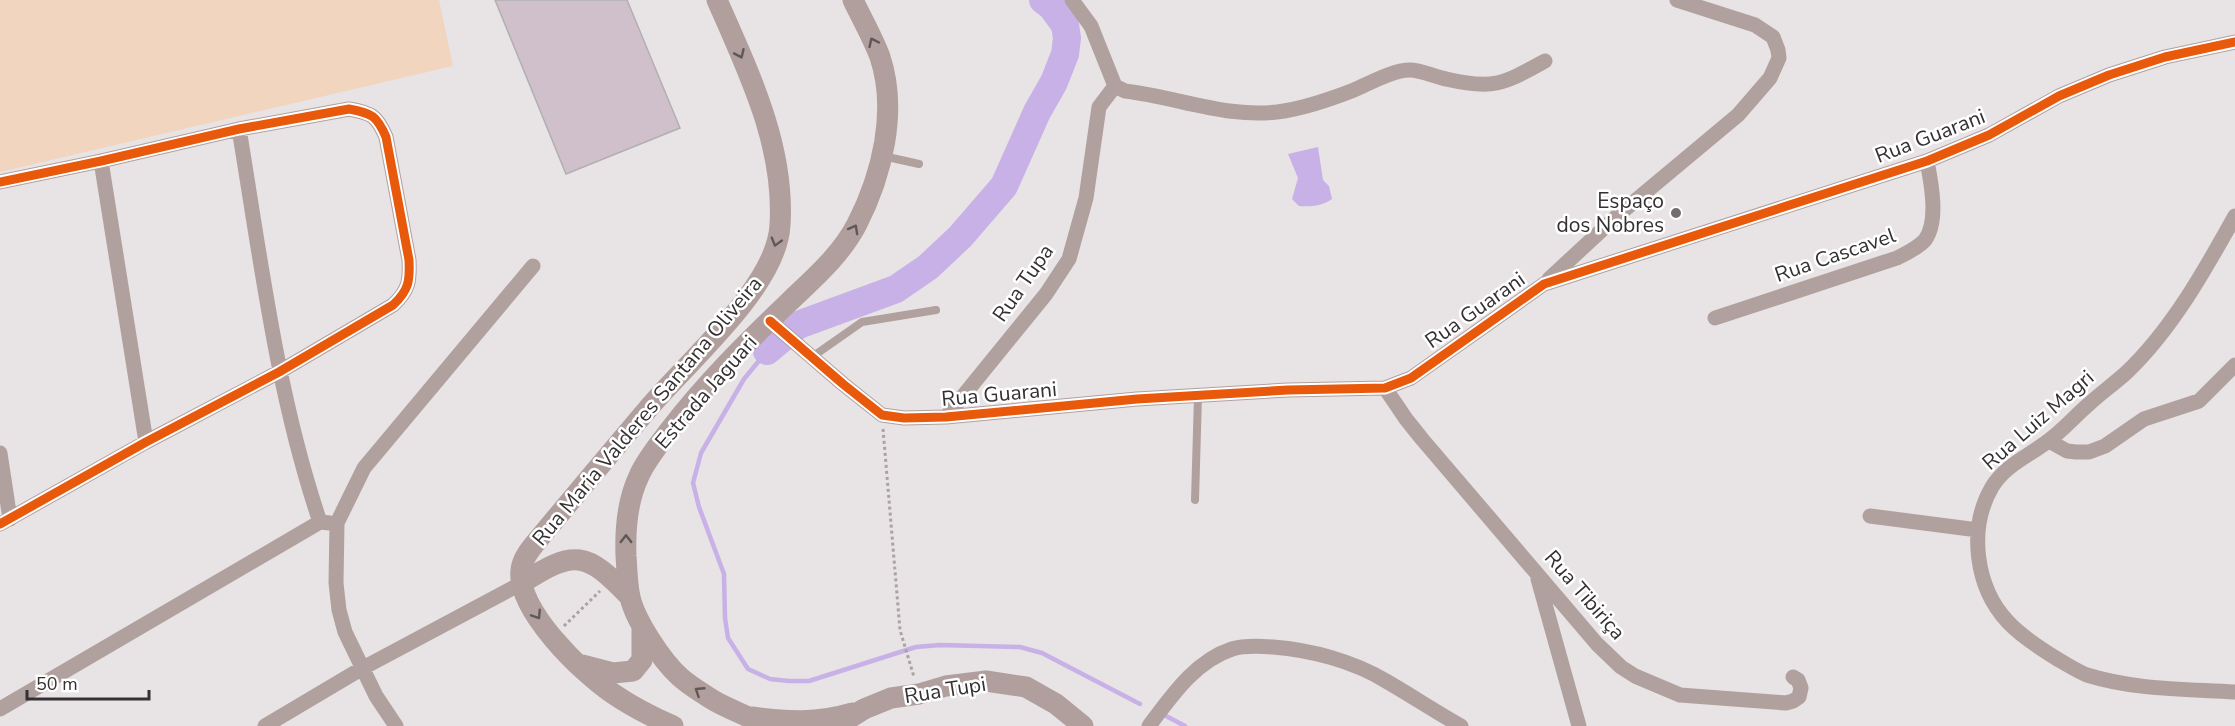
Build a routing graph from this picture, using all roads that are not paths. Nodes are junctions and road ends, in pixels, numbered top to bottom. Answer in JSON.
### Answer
{"nodes":[{"id":1,"x":717,"y":0,"type":"edge"},
{"id":2,"x":853,"y":0,"type":"edge"},
{"id":3,"x":1072,"y":0,"type":"edge"},
{"id":4,"x":1677,"y":0,"type":"edge"},
{"id":5,"x":2235,"y":42,"type":"edge"},
{"id":6,"x":1545,"y":61,"type":"dead end"},
{"id":7,"x":1115,"y":86,"type":"junction"},
{"id":8,"x":239,"y":129,"type":"junction"},
{"id":9,"x":881,"y":155,"type":"junction"},
{"id":10,"x":101,"y":161,"type":"junction"},
{"id":11,"x":1927,"y":161,"type":"junction"},
{"id":12,"x":919,"y":164,"type":"dead end"},
{"id":13,"x":0,"y":182,"type":"edge"},
{"id":14,"x":2235,"y":216,"type":"edge"},
{"id":15,"x":533,"y":266,"type":"dead end"},
{"id":16,"x":1544,"y":284,"type":"junction"},
{"id":17,"x":936,"y":309,"type":"dead end"},
{"id":18,"x":1715,"y":318,"type":"dead end"},
{"id":19,"x":775,"y":325,"type":"junction"},
{"id":20,"x":812,"y":357,"type":"junction"},
{"id":21,"x":2235,"y":365,"type":"edge"},
{"id":22,"x":279,"y":372,"type":"junction"},
{"id":23,"x":678,"y":376,"type":"junction"},
{"id":24,"x":1385,"y":388,"type":"junction"},
{"id":25,"x":699,"y":394,"type":"junction"},
{"id":26,"x":1198,"y":396,"type":"junction"},
{"id":27,"x":946,"y":417,"type":"junction"},
{"id":28,"x":2049,"y":441,"type":"junction"},
{"id":29,"x":146,"y":442,"type":"junction"},
{"id":30,"x":0,"y":453,"type":"edge"},
{"id":31,"x":1196,"y":500,"type":"dead end"},
{"id":32,"x":1870,"y":516,"type":"dead end"},
{"id":33,"x":5,"y":521,"type":"edge"},
{"id":34,"x":320,"y":522,"type":"junction"},
{"id":35,"x":337,"y":524,"type":"junction"},
{"id":36,"x":1978,"y":530,"type":"junction"},
{"id":37,"x":1537,"y":573,"type":"junction"},
{"id":38,"x":522,"y":583,"type":"junction"},
{"id":39,"x":630,"y":597,"type":"junction"},
{"id":40,"x":642,"y":624,"type":"junction"},
{"id":41,"x":576,"y":663,"type":"junction"},
{"id":42,"x":361,"y":669,"type":"junction"},
{"id":43,"x":1793,"y":677,"type":"dead end"},
{"id":44,"x":2235,"y":692,"type":"edge"},
{"id":45,"x":0,"y":709,"type":"edge"},
{"id":46,"x":864,"y":710,"type":"junction"},
{"id":47,"x":759,"y":722,"type":"edge"},
{"id":48,"x":265,"y":726,"type":"edge"},
{"id":49,"x":396,"y":726,"type":"edge"},
{"id":50,"x":673,"y":726,"type":"edge"},
{"id":51,"x":838,"y":726,"type":"edge"},
{"id":52,"x":1083,"y":726,"type":"edge"},
{"id":53,"x":1149,"y":726,"type":"edge"},
{"id":54,"x":1461,"y":726,"type":"edge"},
{"id":55,"x":1579,"y":726,"type":"edge"}],
"edges":[{"from":1,"to":23,"type":"main road","name":"Rua Maria Valderes Santana Oliveira","one_way":true},
{"from":9,"to":2,"type":"main road","name":"Estrada Jaguari","one_way":true},
{"from":3,"to":7,"type":"street"},
{"from":4,"to":16,"type":"street"},
{"from":5,"to":11,"type":"street","name":"Rua Guarani"},
{"from":6,"to":7,"type":"street"},
{"from":7,"to":27,"type":"street","name":"Rua Tupa"},
{"from":8,"to":10,"type":"street"},
{"from":8,"to":22,"type":"street"},
{"from":8,"to":22,"type":"street"},
{"from":9,"to":12,"type":"lane"},
{"from":19,"to":9,"type":"main road","name":"Estrada Jaguari","one_way":true},
{"from":10,"to":13,"type":"street"},
{"from":10,"to":29,"type":"street"},
{"from":11,"to":16,"type":"street","name":"Rua Guarani"},
{"from":11,"to":18,"type":"street","name":"Rua Cascavel"},
{"from":14,"to":28,"type":"street","name":"Rua Luiz Magri"},
{"from":15,"to":35,"type":"street"},
{"from":16,"to":24,"type":"street","name":"Rua Guarani"},
{"from":17,"to":20,"type":"lane"},
{"from":19,"to":20,"type":"street"},
{"from":19,"to":25,"type":"main road","name":"Estrada Jaguari"},
{"from":20,"to":27,"type":"street","name":"Rua Guarani"},
{"from":21,"to":28,"type":"street"},
{"from":22,"to":29,"type":"street"},
{"from":22,"to":34,"type":"street"},
{"from":23,"to":25,"type":"main road"},
{"from":23,"to":38,"type":"main road","name":"Rua Maria Valderes Santana Oliveira"},
{"from":24,"to":26,"type":"street","name":"Rua Guarani"},
{"from":24,"to":37,"type":"street","name":"Rua Tibiriça"},
{"from":39,"to":25,"type":"main road","name":"Estrada Jaguari","one_way":true},
{"from":26,"to":27,"type":"street","name":"Rua Guarani"},
{"from":26,"to":31,"type":"lane"},
{"from":28,"to":36,"type":"street","name":"Rua Luiz Magri"},
{"from":29,"to":33,"type":"street"},
{"from":30,"to":33,"type":"street"},
{"from":32,"to":36,"type":"street"},
{"from":34,"to":35,"type":"street"},
{"from":34,"to":45,"type":"street"},
{"from":35,"to":42,"type":"street"},
{"from":36,"to":44,"type":"street","name":"Rua Luiz Magri"},
{"from":37,"to":43,"type":"street","name":"Rua Tibiriça"},
{"from":37,"to":55,"type":"street"},
{"from":38,"to":39,"type":"main road"},
{"from":38,"to":41,"type":"main road","one_way":true},
{"from":38,"to":42,"type":"street"},
{"from":39,"to":40,"type":"main road","name":"Estrada Jaguari"},
{"from":40,"to":41,"type":"main road"},
{"from":47,"to":40,"type":"main road","name":"Estrada Jaguari","one_way":true},
{"from":41,"to":50,"type":"main road"},
{"from":42,"to":48,"type":"street"},
{"from":42,"to":49,"type":"street"},
{"from":46,"to":47,"type":"main road","name":"Estrada Jaguari"},
{"from":46,"to":51,"type":"main road","name":"Rua Tupi"},
{"from":46,"to":52,"type":"main road","name":"Rua Tupi"},
{"from":53,"to":54,"type":"street"}]}
